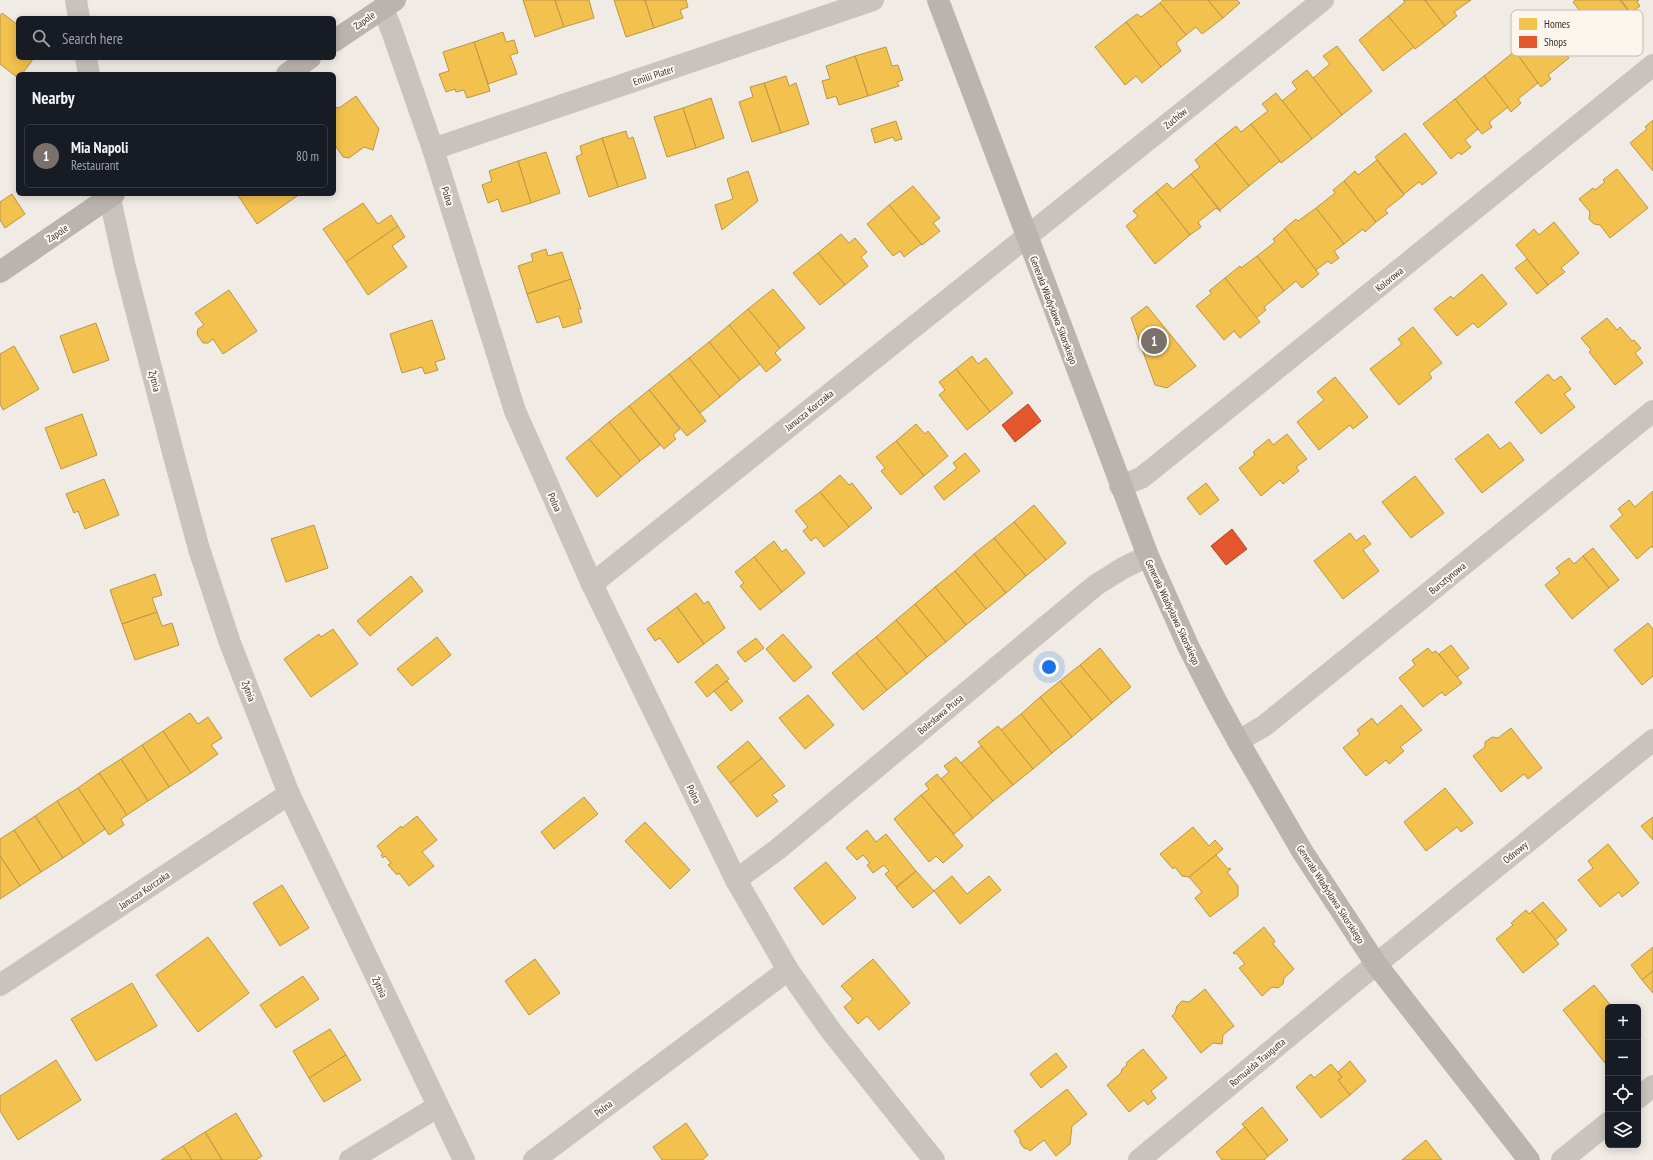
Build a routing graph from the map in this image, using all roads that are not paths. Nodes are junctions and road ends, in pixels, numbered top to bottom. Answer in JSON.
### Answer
{"nodes":[{"id":1,"x":76,"y":0,"type":"edge"},
{"id":2,"x":873,"y":0,"type":"edge"},
{"id":3,"x":938,"y":0,"type":"edge"},
{"id":4,"x":1323,"y":0,"type":"edge"},
{"id":5,"x":389,"y":4,"type":"edge"},
{"id":6,"x":79,"y":16,"type":"edge"},
{"id":7,"x":336,"y":40,"type":"edge"},
{"id":8,"x":86,"y":60,"type":"edge"},
{"id":9,"x":307,"y":60,"type":"edge"},
{"id":10,"x":1653,"y":65,"type":"edge"},
{"id":11,"x":89,"y":72,"type":"edge"},
{"id":12,"x":290,"y":72,"type":"edge"},
{"id":13,"x":433,"y":149,"type":"junction"},
{"id":14,"x":110,"y":196,"type":"edge"},
{"id":15,"x":111,"y":196,"type":"edge"},
{"id":16,"x":1026,"y":236,"type":"junction"},
{"id":17,"x":0,"y":272,"type":"edge"},
{"id":18,"x":1653,"y":411,"type":"edge"},
{"id":19,"x":1120,"y":486,"type":"junction"},
{"id":20,"x":1148,"y":556,"type":"junction"},
{"id":21,"x":592,"y":584,"type":"junction"},
{"id":22,"x":1653,"y":740,"type":"edge"},
{"id":23,"x":1238,"y":742,"type":"junction"},
{"id":24,"x":289,"y":794,"type":"junction"},
{"id":25,"x":736,"y":880,"type":"junction"},
{"id":26,"x":1376,"y":964,"type":"junction"},
{"id":27,"x":788,"y":970,"type":"junction"},
{"id":28,"x":0,"y":985,"type":"edge"},
{"id":29,"x":1653,"y":1086,"type":"edge"},
{"id":30,"x":1641,"y":1096,"type":"edge"},
{"id":31,"x":437,"y":1107,"type":"junction"},
{"id":32,"x":1605,"y":1125,"type":"edge"},
{"id":33,"x":350,"y":1160,"type":"edge"},
{"id":34,"x":464,"y":1160,"type":"edge"},
{"id":35,"x":534,"y":1160,"type":"edge"},
{"id":36,"x":934,"y":1160,"type":"edge"},
{"id":37,"x":1139,"y":1160,"type":"edge"},
{"id":38,"x":1529,"y":1160,"type":"edge"},
{"id":39,"x":1562,"y":1160,"type":"edge"}],
"edges":[{"from":1,"to":6,"type":"street"},
{"from":2,"to":13,"type":"street","name":"Emilii Plater"},
{"from":3,"to":16,"type":"street","name":"Generała Władysława Sikorskiego"},
{"from":4,"to":16,"type":"street","name":"Zuchów"},
{"from":5,"to":7,"type":"street","name":"Zapole"},
{"from":5,"to":13,"type":"street","name":"Polna"},
{"from":8,"to":11,"type":"street"},
{"from":9,"to":12,"type":"street"},
{"from":10,"to":19,"type":"street","name":"Kolorowa"},
{"from":13,"to":21,"type":"street","name":"Polna"},
{"from":14,"to":17,"type":"street","name":"Zapole"},
{"from":15,"to":24,"type":"street","name":"Żytnia"},
{"from":16,"to":19,"type":"street","name":"Generała Władysława Sikorskiego"},
{"from":16,"to":21,"type":"street","name":"Janusza Korczaka"},
{"from":18,"to":23,"type":"street","name":"Bursztynowa"},
{"from":19,"to":20,"type":"street","name":"Generała Władysława Sikorskiego"},
{"from":20,"to":23,"type":"street","name":"Generała Władysława Sikorskiego"},
{"from":20,"to":25,"type":"street","name":"Bolesława Prusa"},
{"from":21,"to":25,"type":"street","name":"Polna"},
{"from":22,"to":26,"type":"street","name":"Odnowy"},
{"from":23,"to":26,"type":"street","name":"Generała Władysława Sikorskiego"},
{"from":24,"to":28,"type":"street","name":"Janusza Korczaka"},
{"from":24,"to":31,"type":"street","name":"Żytnia"},
{"from":25,"to":27,"type":"street","name":"Polna"},
{"from":26,"to":37,"type":"street","name":"Romualda Traugutta"},
{"from":26,"to":38,"type":"street","name":"Generała Władysława Sikorskiego"},
{"from":27,"to":35,"type":"street","name":"Polna"},
{"from":27,"to":36,"type":"street","name":"Polna"},
{"from":29,"to":30,"type":"street"},
{"from":31,"to":33,"type":"street"},
{"from":31,"to":34,"type":"street","name":"Żytnia"},
{"from":32,"to":39,"type":"street"}]}
